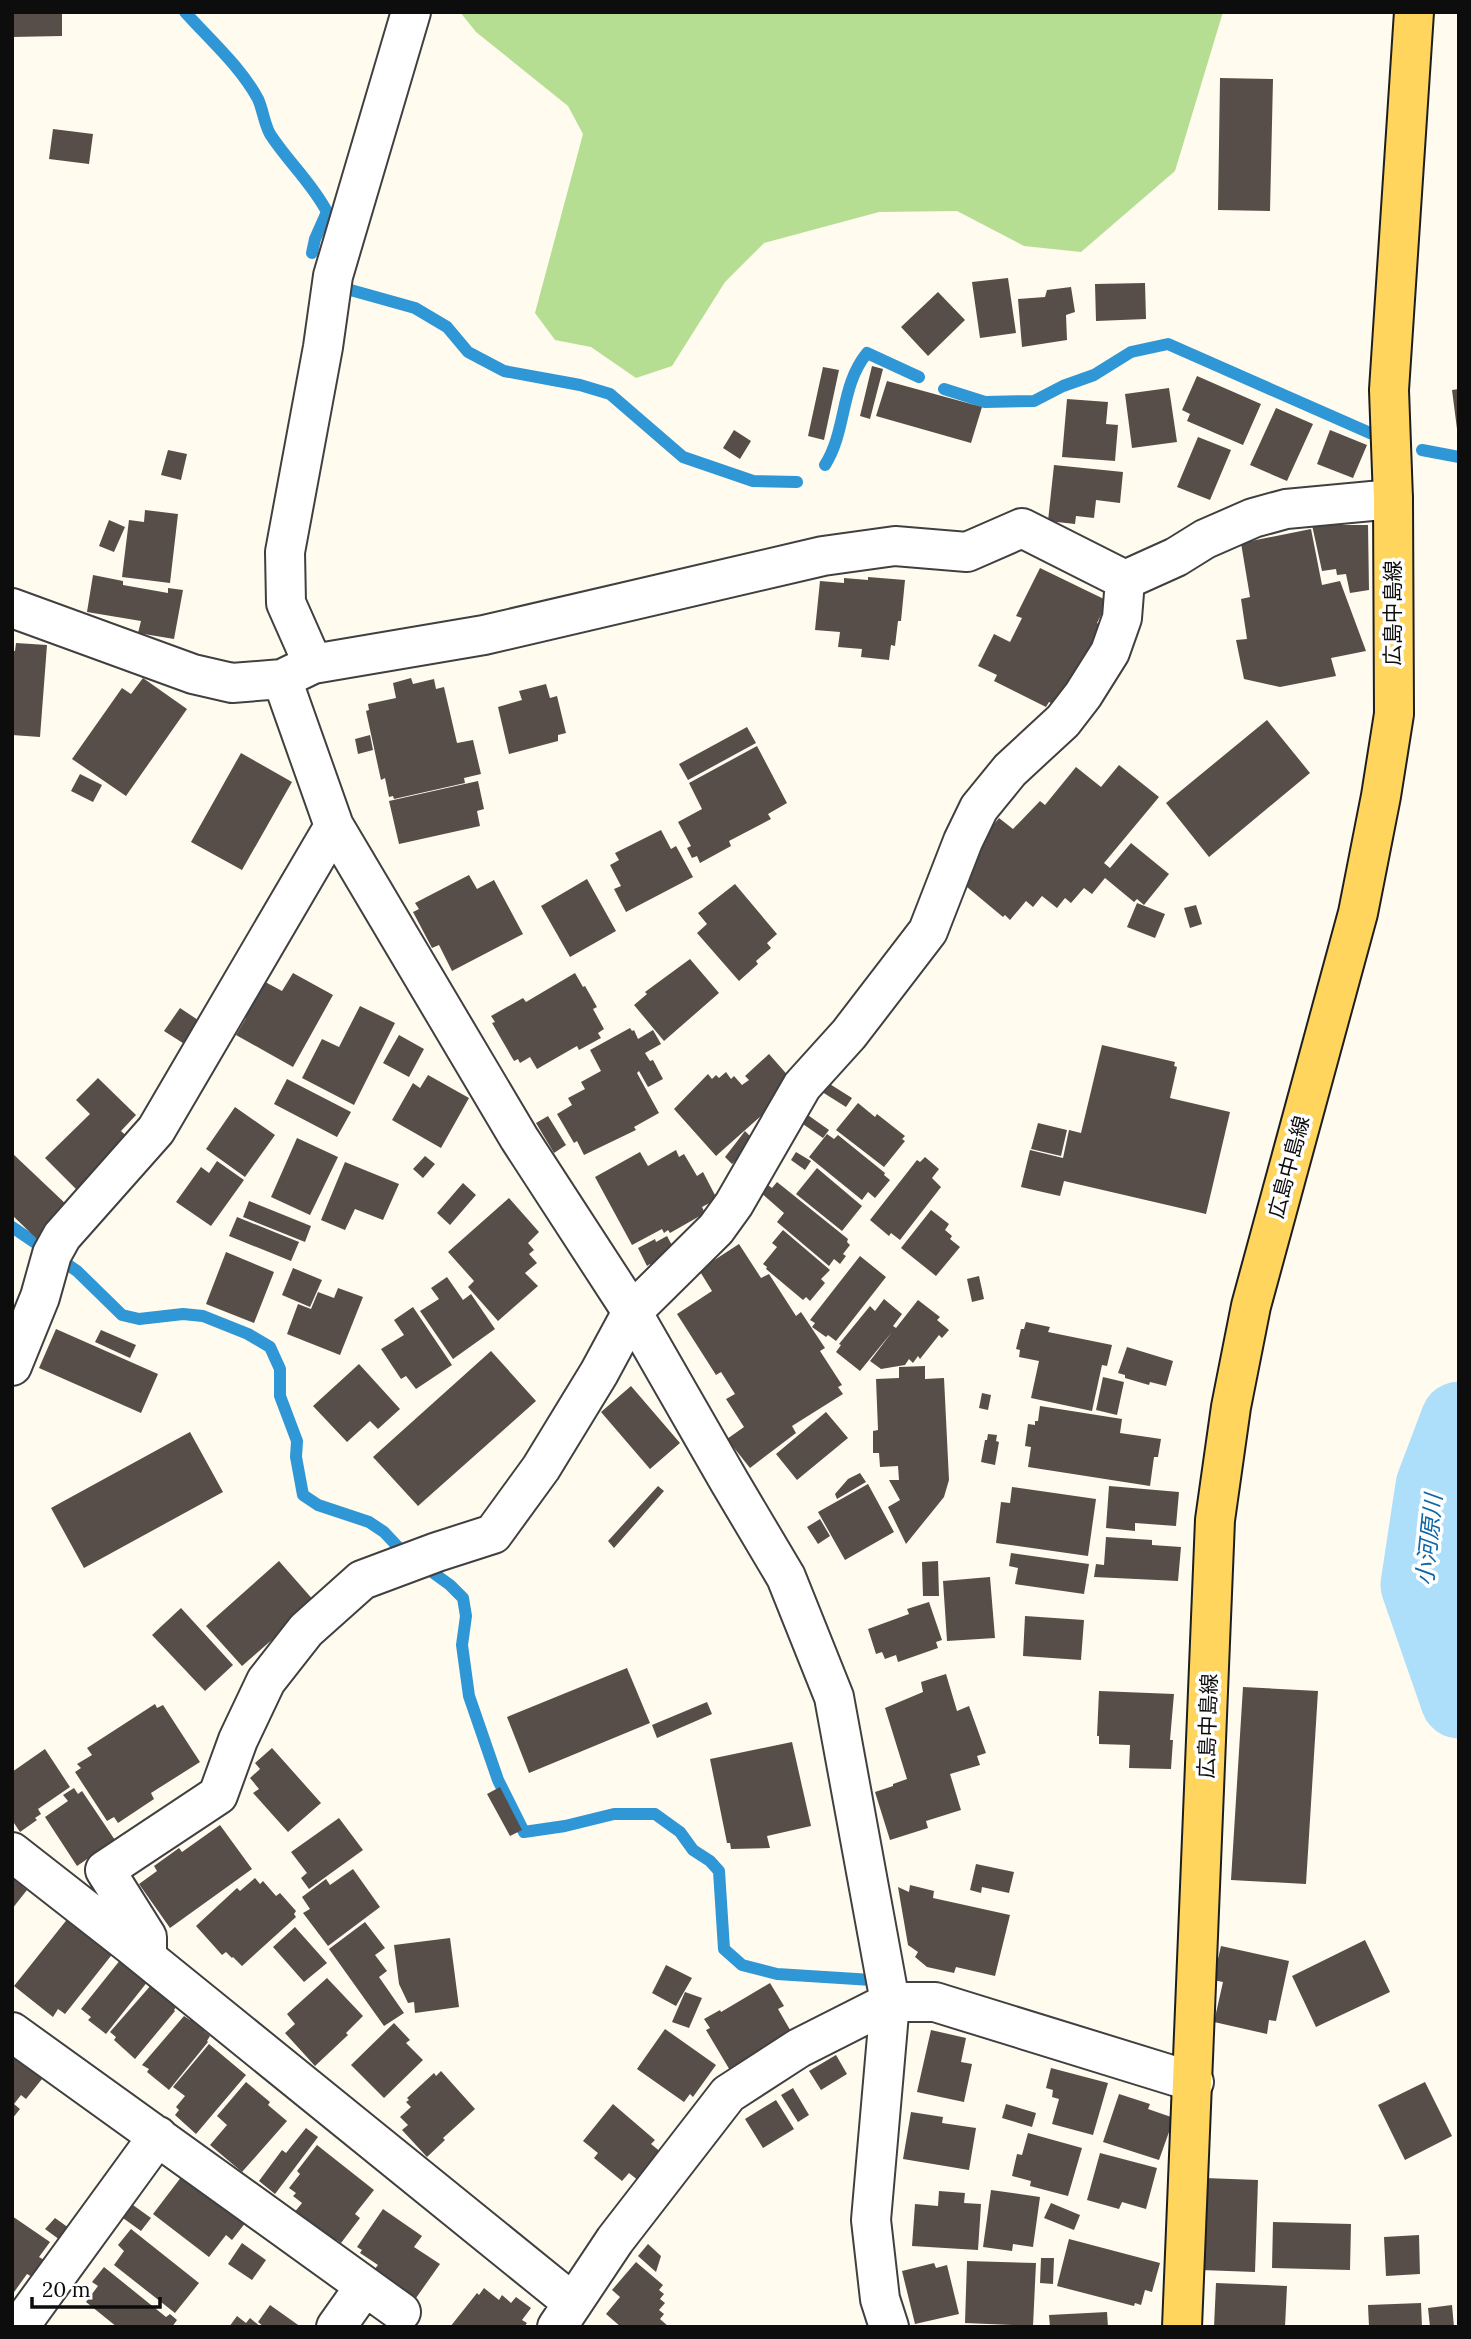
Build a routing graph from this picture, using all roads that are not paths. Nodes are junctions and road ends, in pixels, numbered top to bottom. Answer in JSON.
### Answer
{"nodes":[{"id":1,"x":411,"y":12,"type":"edge"},
{"id":2,"x":1414,"y":12,"type":"edge"},
{"id":3,"x":1393,"y":499,"type":"junction"},
{"id":4,"x":1125,"y":580,"type":"junction"},
{"id":5,"x":12,"y":608,"type":"edge"},
{"id":6,"x":297,"y":671,"type":"junction"},
{"id":7,"x":334,"y":826,"type":"junction"},
{"id":8,"x":632,"y":1312,"type":"junction"},
{"id":9,"x":12,"y":1366,"type":"edge"},
{"id":10,"x":12,"y":1852,"type":"edge"},
{"id":11,"x":147,"y":1957,"type":"junction"},
{"id":12,"x":890,"y":2002,"type":"junction"},
{"id":13,"x":12,"y":2032,"type":"edge"},
{"id":14,"x":1194,"y":2082,"type":"junction"},
{"id":15,"x":158,"y":2136,"type":"junction"},
{"id":16,"x":365,"y":2286,"type":"junction"},
{"id":17,"x":401,"y":2312,"type":"dead end"},
{"id":18,"x":565,"y":2315,"type":"edge"},
{"id":19,"x":19,"y":2327,"type":"edge"},
{"id":20,"x":336,"y":2327,"type":"edge"},
{"id":21,"x":889,"y":2327,"type":"edge"},
{"id":22,"x":1182,"y":2327,"type":"edge"}],
"edges":[{"from":1,"to":6,"type":"street"},
{"from":2,"to":3,"type":"main road","name":"広島中島線"},
{"from":3,"to":4,"type":"street"},
{"from":3,"to":14,"type":"main road","name":"広島中島線"},
{"from":4,"to":6,"type":"street"},
{"from":4,"to":8,"type":"street"},
{"from":5,"to":6,"type":"street"},
{"from":6,"to":7,"type":"street"},
{"from":7,"to":8,"type":"street"},
{"from":7,"to":9,"type":"street"},
{"from":8,"to":11,"type":"street"},
{"from":8,"to":12,"type":"street"},
{"from":10,"to":11,"type":"street"},
{"from":11,"to":18,"type":"street"},
{"from":12,"to":14,"type":"street"},
{"from":12,"to":18,"type":"street"},
{"from":12,"to":21,"type":"street"},
{"from":13,"to":15,"type":"street"},
{"from":14,"to":22,"type":"main road","name":"広島中島線"},
{"from":15,"to":16,"type":"street"},
{"from":15,"to":19,"type":"street"},
{"from":16,"to":17,"type":"street"},
{"from":16,"to":20,"type":"street"}]}
